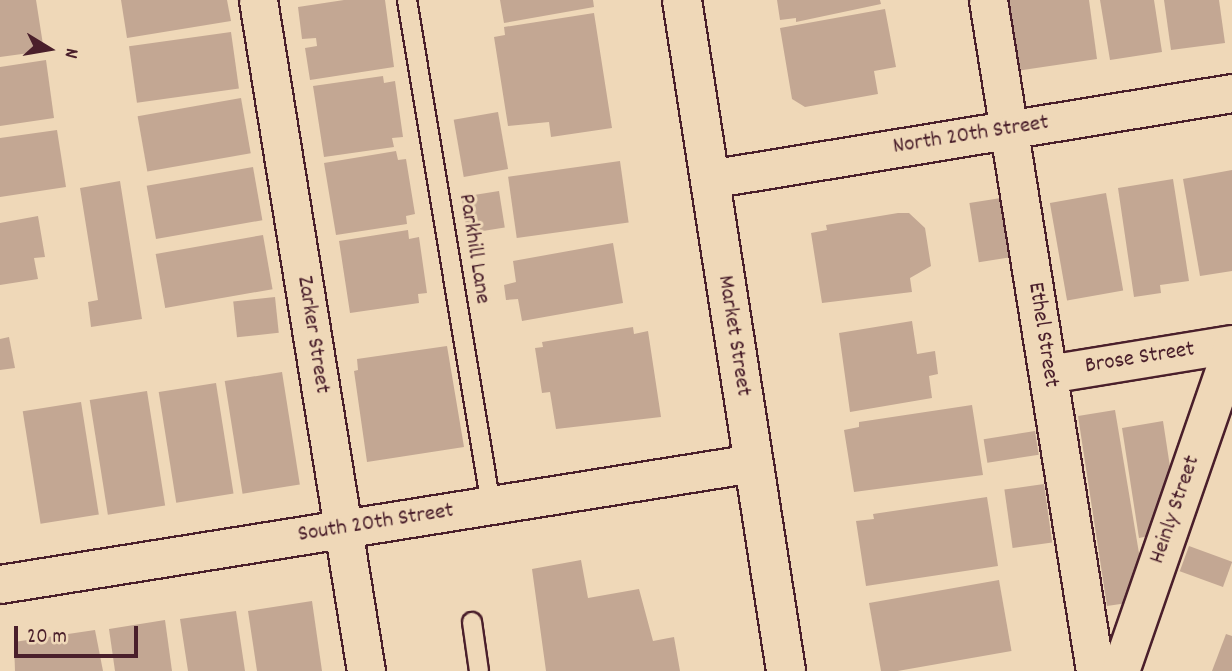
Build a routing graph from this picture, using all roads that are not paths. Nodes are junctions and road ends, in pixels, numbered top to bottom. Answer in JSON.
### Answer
{"nodes":[{"id":1,"x":258,"y":0,"type":"edge"},
{"id":2,"x":407,"y":0,"type":"edge"},
{"id":3,"x":681,"y":0,"type":"edge"},
{"id":4,"x":988,"y":0,"type":"edge"},
{"id":5,"x":1232,"y":93,"type":"edge"},
{"id":6,"x":1009,"y":130,"type":"junction"},
{"id":7,"x":709,"y":179,"type":"junction"},
{"id":8,"x":1232,"y":346,"type":"edge"},
{"id":9,"x":1048,"y":374,"type":"junction"},
{"id":10,"x":752,"y":463,"type":"junction"},
{"id":11,"x":491,"y":505,"type":"junction"},
{"id":12,"x":343,"y":529,"type":"junction"},
{"id":13,"x":0,"y":584,"type":"edge"},
{"id":14,"x":472,"y":622,"type":"dead end"},
{"id":15,"x":366,"y":671,"type":"edge"},
{"id":16,"x":479,"y":671,"type":"edge"},
{"id":17,"x":786,"y":671,"type":"edge"},
{"id":18,"x":1095,"y":671,"type":"edge"},
{"id":19,"x":1120,"y":671,"type":"edge"}],
"edges":[{"from":1,"to":12,"type":"street","name":"Zarker Street"},
{"from":2,"to":11,"type":"lane","name":"Parkhill Lane"},
{"from":3,"to":7,"type":"main road","name":"Market Street"},
{"from":4,"to":6,"type":"street","name":"Ethel Street"},
{"from":5,"to":6,"type":"street","name":"North 20th Street"},
{"from":6,"to":7,"type":"street","name":"North 20th Street"},
{"from":6,"to":9,"type":"street","name":"Ethel Street"},
{"from":7,"to":10,"type":"main road","name":"Market Street"},
{"from":8,"to":9,"type":"street","name":"Brose Street"},
{"from":8,"to":19,"type":"street","name":"Heinly Street"},
{"from":9,"to":18,"type":"street","name":"Ethel Street"},
{"from":10,"to":11,"type":"street","name":"South 20th Street"},
{"from":10,"to":17,"type":"main road","name":"Market Street"},
{"from":11,"to":12,"type":"street","name":"South 20th Street"},
{"from":12,"to":13,"type":"street","name":"South 20th Street"},
{"from":12,"to":15,"type":"street","name":"Zarker Street"},
{"from":14,"to":16,"type":"lane"}]}
